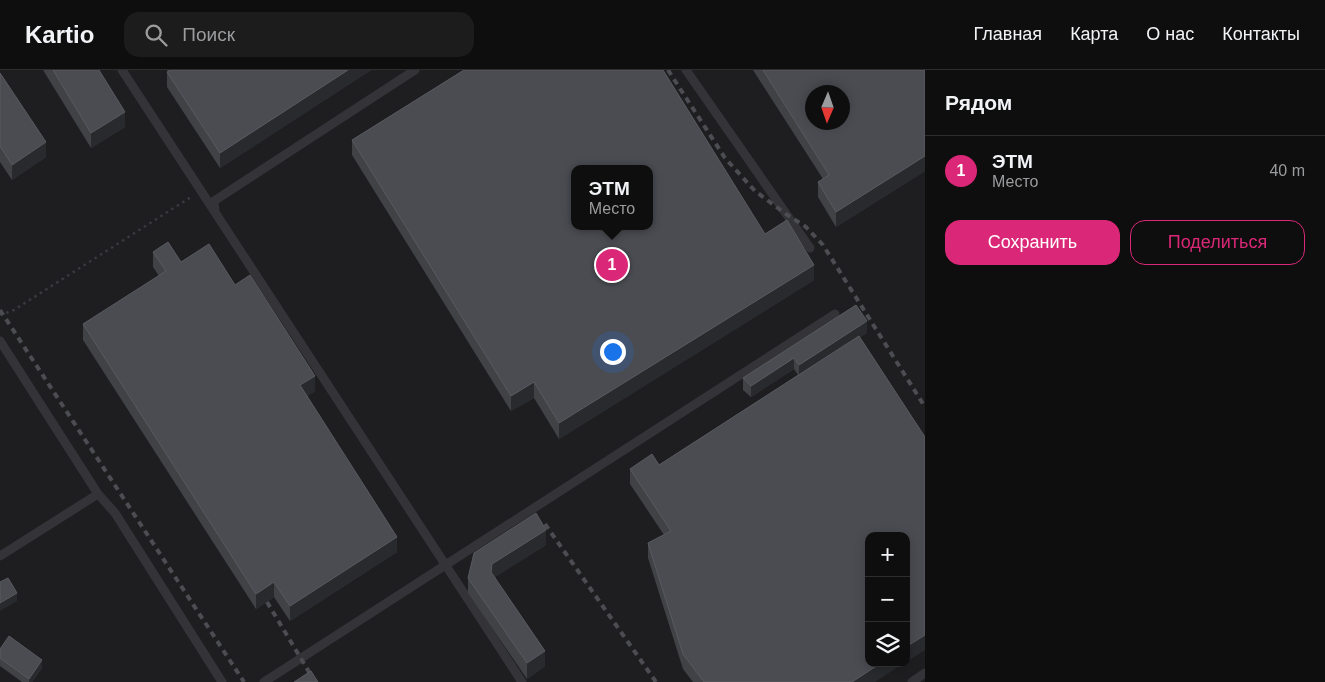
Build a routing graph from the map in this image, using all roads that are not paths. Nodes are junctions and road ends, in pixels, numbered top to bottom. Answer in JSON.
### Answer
{"nodes":[{"id":1,"x":122,"y":70,"type":"edge"},
{"id":2,"x":415,"y":70,"type":"edge"},
{"id":3,"x":686,"y":70,"type":"edge"},
{"id":4,"x":215,"y":212,"type":"junction"},
{"id":5,"x":810,"y":248,"type":"dead end"},
{"id":6,"x":835,"y":314,"type":"dead end"},
{"id":7,"x":0,"y":341,"type":"edge"},
{"id":8,"x":98,"y":494,"type":"junction"},
{"id":9,"x":0,"y":556,"type":"edge"},
{"id":10,"x":445,"y":565,"type":"junction"},
{"id":11,"x":925,"y":673,"type":"edge"},
{"id":12,"x":222,"y":682,"type":"edge"},
{"id":13,"x":264,"y":682,"type":"edge"},
{"id":14,"x":522,"y":682,"type":"edge"},
{"id":15,"x":912,"y":682,"type":"edge"}],
"edges":[{"from":1,"to":4,"type":"lane"},
{"from":2,"to":4,"type":"lane"},
{"from":3,"to":5,"type":"lane"},
{"from":4,"to":10,"type":"lane"},
{"from":6,"to":10,"type":"lane"},
{"from":7,"to":8,"type":"lane"},
{"from":8,"to":9,"type":"lane"},
{"from":8,"to":12,"type":"lane"},
{"from":10,"to":13,"type":"lane"},
{"from":10,"to":14,"type":"lane"},
{"from":11,"to":15,"type":"lane"}]}
